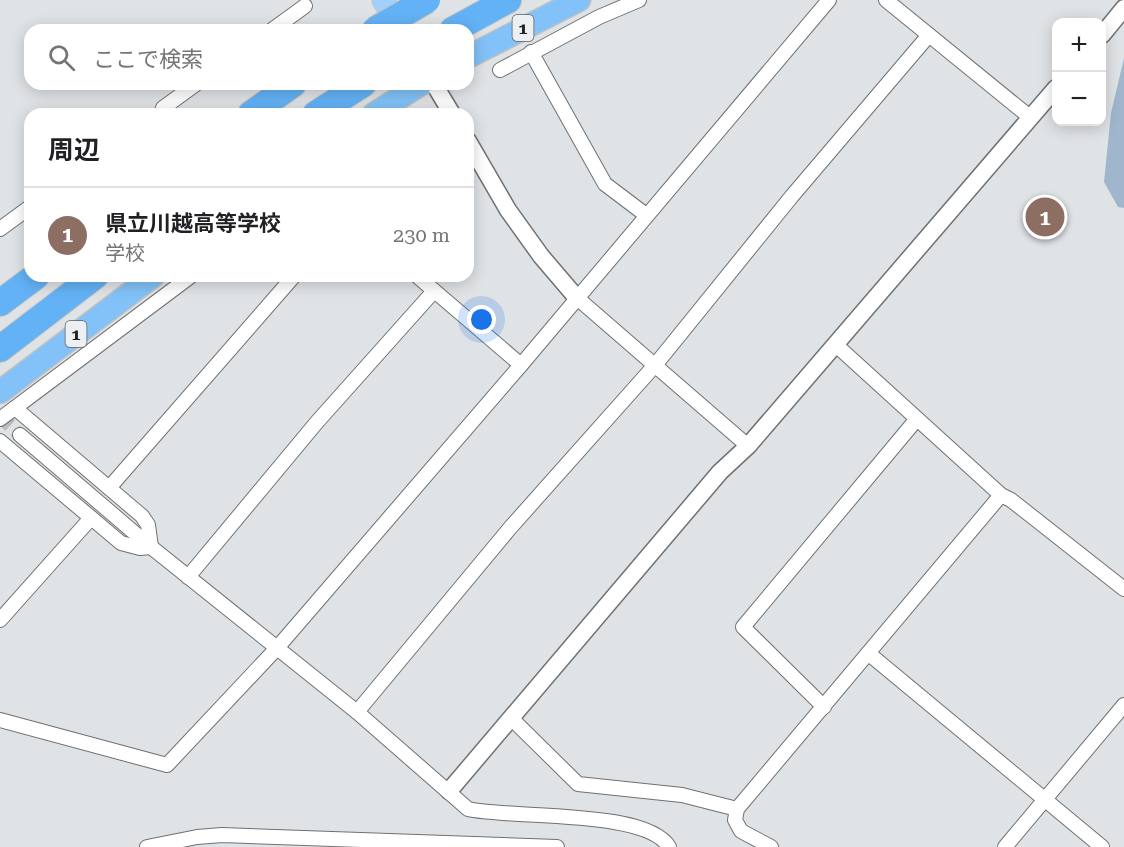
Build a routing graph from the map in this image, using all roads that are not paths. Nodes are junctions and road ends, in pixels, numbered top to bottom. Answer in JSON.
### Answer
{"nodes":[{"id":1,"x":383,"y":0,"type":"edge"},
{"id":2,"x":428,"y":0,"type":"edge"},
{"id":3,"x":508,"y":0,"type":"edge"},
{"id":4,"x":639,"y":0,"type":"edge"},
{"id":5,"x":829,"y":0,"type":"edge"},
{"id":6,"x":886,"y":0,"type":"edge"},
{"id":7,"x":571,"y":2,"type":"edge"},
{"id":8,"x":305,"y":6,"type":"dead end"},
{"id":9,"x":1124,"y":8,"type":"edge"},
{"id":10,"x":280,"y":24,"type":"edge"},
{"id":11,"x":386,"y":24,"type":"edge"},
{"id":12,"x":397,"y":24,"type":"edge"},
{"id":13,"x":464,"y":24,"type":"edge"},
{"id":14,"x":1106,"y":29,"type":"edge"},
{"id":15,"x":929,"y":35,"type":"junction"},
{"id":16,"x":531,"y":52,"type":"junction"},
{"id":17,"x":474,"y":54,"type":"edge"},
{"id":18,"x":500,"y":70,"type":"dead end"},
{"id":19,"x":188,"y":90,"type":"edge"},
{"id":20,"x":285,"y":90,"type":"edge"},
{"id":21,"x":354,"y":90,"type":"edge"},
{"id":22,"x":412,"y":90,"type":"edge"},
{"id":23,"x":438,"y":90,"type":"edge"},
{"id":24,"x":1052,"y":93,"type":"edge"},
{"id":25,"x":163,"y":108,"type":"edge"},
{"id":26,"x":259,"y":108,"type":"edge"},
{"id":27,"x":325,"y":108,"type":"edge"},
{"id":28,"x":383,"y":108,"type":"edge"},
{"id":29,"x":448,"y":108,"type":"edge"},
{"id":30,"x":1031,"y":118,"type":"junction"},
{"id":31,"x":474,"y":151,"type":"edge"},
{"id":32,"x":24,"y":211,"type":"edge"},
{"id":33,"x":646,"y":215,"type":"junction"},
{"id":34,"x":0,"y":229,"type":"edge"},
{"id":35,"x":28,"y":282,"type":"edge"},
{"id":36,"x":87,"y":282,"type":"edge"},
{"id":37,"x":146,"y":282,"type":"edge"},
{"id":38,"x":182,"y":282,"type":"edge"},
{"id":39,"x":289,"y":282,"type":"edge"},
{"id":40,"x":424,"y":282,"type":"edge"},
{"id":41,"x":434,"y":291,"type":"junction"},
{"id":42,"x":576,"y":297,"type":"junction"},
{"id":43,"x":0,"y":303,"type":"edge"},
{"id":44,"x":836,"y":345,"type":"junction"},
{"id":45,"x":0,"y":349,"type":"edge"},
{"id":46,"x":656,"y":364,"type":"junction"},
{"id":47,"x":521,"y":365,"type":"junction"},
{"id":48,"x":8,"y":400,"type":"edge"},
{"id":49,"x":0,"y":419,"type":"edge"},
{"id":50,"x":916,"y":420,"type":"junction"},
{"id":51,"x":20,"y":435,"type":"tunnel mouth"},
{"id":52,"x":0,"y":441,"type":"edge"},
{"id":53,"x":748,"y":446,"type":"junction"},
{"id":54,"x":110,"y":488,"type":"junction"},
{"id":55,"x":1001,"y":495,"type":"junction"},
{"id":56,"x":91,"y":518,"type":"junction"},
{"id":57,"x":151,"y":547,"type":"junction"},
{"id":58,"x":188,"y":577,"type":"junction"},
{"id":59,"x":1124,"y":589,"type":"edge"},
{"id":60,"x":0,"y":620,"type":"edge"},
{"id":61,"x":277,"y":648,"type":"junction"},
{"id":62,"x":868,"y":653,"type":"junction"},
{"id":63,"x":1124,"y":705,"type":"edge"},
{"id":64,"x":824,"y":706,"type":"junction"},
{"id":65,"x":357,"y":712,"type":"junction"},
{"id":66,"x":512,"y":719,"type":"junction"},
{"id":67,"x":1,"y":723,"type":"edge"},
{"id":68,"x":449,"y":791,"type":"junction"},
{"id":69,"x":1044,"y":800,"type":"junction"},
{"id":70,"x":737,"y":810,"type":"junction"},
{"id":71,"x":147,"y":847,"type":"edge"},
{"id":72,"x":557,"y":847,"type":"edge"},
{"id":73,"x":669,"y":847,"type":"edge"},
{"id":74,"x":771,"y":847,"type":"edge"},
{"id":75,"x":1005,"y":847,"type":"edge"},
{"id":76,"x":1102,"y":847,"type":"edge"}],
"edges":[{"from":1,"to":12,"type":"main road"},
{"from":2,"to":11,"type":"highway","bridge":true},
{"from":3,"to":13,"type":"highway"},
{"from":4,"to":16,"type":"street"},
{"from":5,"to":33,"type":"street"},
{"from":6,"to":15,"type":"street"},
{"from":7,"to":17,"type":"highway","number":"1"},
{"from":8,"to":10,"type":"street"},
{"from":9,"to":14,"type":"street"},
{"from":15,"to":30,"type":"street"},
{"from":15,"to":46,"type":"street"},
{"from":16,"to":18,"type":"street"},
{"from":16,"to":33,"type":"street"},
{"from":19,"to":25,"type":"street"},
{"from":20,"to":26,"type":"highway"},
{"from":21,"to":27,"type":"highway"},
{"from":22,"to":28,"type":"highway"},
{"from":23,"to":29,"type":"street"},
{"from":24,"to":30,"type":"street"},
{"from":30,"to":44,"type":"street"},
{"from":31,"to":42,"type":"street"},
{"from":32,"to":34,"type":"street"},
{"from":33,"to":42,"type":"street"},
{"from":35,"to":43,"type":"highway"},
{"from":36,"to":45,"type":"highway"},
{"from":37,"to":48,"type":"highway","number":"1"},
{"from":38,"to":48,"type":"street"},
{"from":39,"to":54,"type":"street"},
{"from":40,"to":41,"type":"street"},
{"from":41,"to":47,"type":"street"},
{"from":41,"to":58,"type":"street"},
{"from":42,"to":46,"type":"street"},
{"from":42,"to":47,"type":"street"},
{"from":44,"to":50,"type":"street"},
{"from":44,"to":53,"type":"street"},
{"from":46,"to":53,"type":"street"},
{"from":46,"to":65,"type":"street"},
{"from":47,"to":61,"type":"street"},
{"from":48,"to":49,"type":"street"},
{"from":48,"to":54,"type":"street"},
{"from":50,"to":55,"type":"street"},
{"from":50,"to":64,"type":"street"},
{"from":51,"to":57,"type":"street"},
{"from":52,"to":56,"type":"street"},
{"from":53,"to":66,"type":"street"},
{"from":54,"to":57,"type":"street"},
{"from":55,"to":59,"type":"street"},
{"from":55,"to":62,"type":"street"},
{"from":56,"to":57,"type":"street"},
{"from":56,"to":60,"type":"street"},
{"from":57,"to":58,"type":"street"},
{"from":58,"to":61,"type":"street"},
{"from":61,"to":65,"type":"street"},
{"from":61,"to":67,"type":"street"},
{"from":62,"to":64,"type":"street"},
{"from":62,"to":69,"type":"street"},
{"from":63,"to":69,"type":"street"},
{"from":64,"to":70,"type":"street"},
{"from":65,"to":68,"type":"street"},
{"from":66,"to":68,"type":"street"},
{"from":66,"to":70,"type":"street"},
{"from":68,"to":73,"type":"street"},
{"from":69,"to":75,"type":"street"},
{"from":69,"to":76,"type":"street"},
{"from":70,"to":74,"type":"street"},
{"from":71,"to":72,"type":"street"}]}
